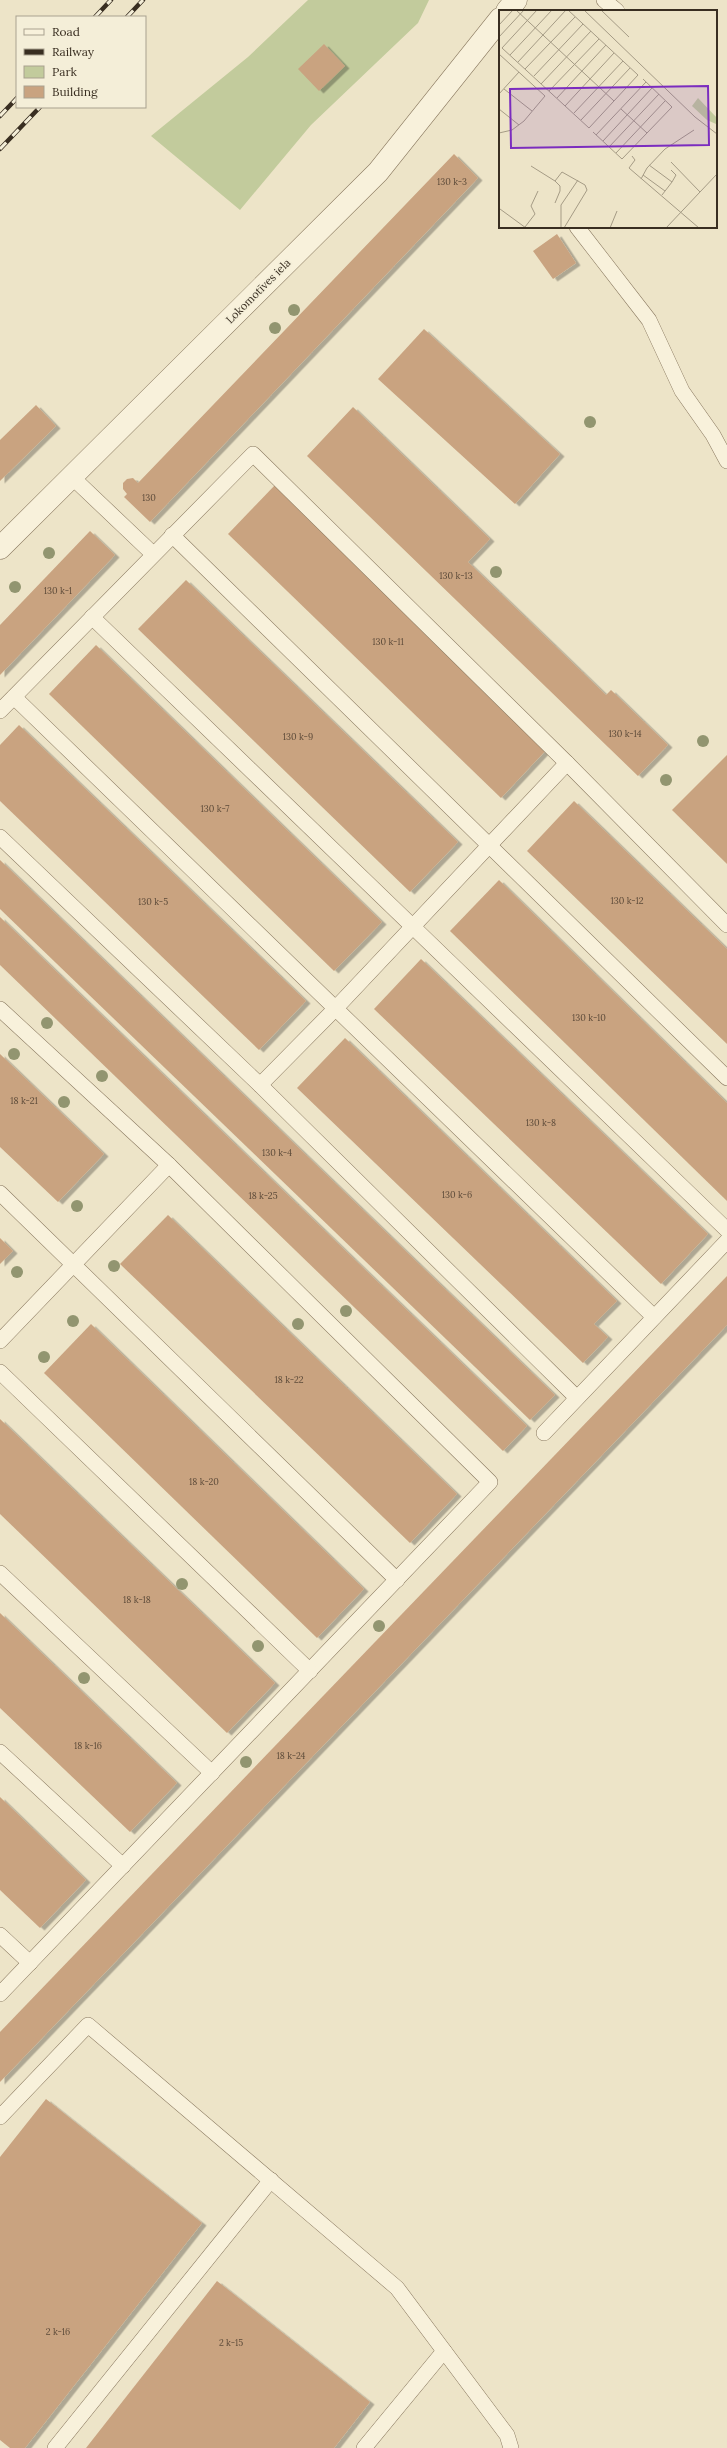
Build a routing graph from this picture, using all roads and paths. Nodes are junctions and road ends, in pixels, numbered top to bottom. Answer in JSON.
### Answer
{"nodes":[{"id":1,"x":516,"y":0,"type":"edge"},
{"id":2,"x":604,"y":0,"type":"edge"},
{"id":3,"x":508,"y":10,"type":"edge"},
{"id":4,"x":615,"y":10,"type":"edge"},
{"id":5,"x":499,"y":20,"type":"edge"},
{"id":6,"x":578,"y":228,"type":"edge"},
{"id":7,"x":727,"y":461,"type":"edge"},
{"id":8,"x":72,"y":477,"type":"junction"},
{"id":9,"x":172,"y":535,"type":"junction"},
{"id":10,"x":0,"y":548,"type":"edge"},
{"id":11,"x":153,"y":554,"type":"junction"},
{"id":12,"x":92,"y":617,"type":"junction"},
{"id":13,"x":14,"y":697,"type":"junction"},
{"id":14,"x":0,"y":711,"type":"edge"},
{"id":15,"x":566,"y":763,"type":"junction"},
{"id":16,"x":0,"y":837,"type":"edge"},
{"id":17,"x":488,"y":845,"type":"junction"},
{"id":18,"x":727,"y":925,"type":"edge"},
{"id":19,"x":412,"y":926,"type":"junction"},
{"id":20,"x":0,"y":1009,"type":"edge"},
{"id":21,"x":336,"y":1009,"type":"junction"},
{"id":22,"x":727,"y":1078,"type":"edge"},
{"id":23,"x":260,"y":1085,"type":"junction"},
{"id":24,"x":169,"y":1165,"type":"junction"},
{"id":25,"x":0,"y":1193,"type":"edge"},
{"id":26,"x":727,"y":1230,"type":"edge"},
{"id":27,"x":727,"y":1241,"type":"edge"},
{"id":28,"x":72,"y":1265,"type":"junction"},
{"id":29,"x":654,"y":1317,"type":"junction"},
{"id":30,"x":0,"y":1341,"type":"edge"},
{"id":31,"x":0,"y":1372,"type":"edge"},
{"id":32,"x":576,"y":1397,"type":"junction"},
{"id":33,"x":544,"y":1433,"type":"dead end"},
{"id":34,"x":0,"y":1573,"type":"edge"},
{"id":35,"x":397,"y":1580,"type":"junction"},
{"id":36,"x":310,"y":1671,"type":"junction"},
{"id":37,"x":0,"y":1752,"type":"edge"},
{"id":38,"x":212,"y":1773,"type":"junction"},
{"id":39,"x":122,"y":1866,"type":"junction"},
{"id":40,"x":0,"y":1935,"type":"edge"},
{"id":41,"x":30,"y":1963,"type":"junction"},
{"id":42,"x":0,"y":1994,"type":"edge"},
{"id":43,"x":0,"y":2117,"type":"edge"},
{"id":44,"x":271,"y":2180,"type":"junction"},
{"id":45,"x":444,"y":2351,"type":"junction"},
{"id":46,"x":55,"y":2448,"type":"edge"},
{"id":47,"x":364,"y":2448,"type":"edge"},
{"id":48,"x":511,"y":2448,"type":"edge"}],
"edges":[{"from":1,"to":3,"type":"street"},
{"from":2,"to":4,"type":"lane"},
{"from":5,"to":8,"type":"street","name":"Lokomotīves iela"},
{"from":6,"to":7,"type":"lane"},
{"from":8,"to":10,"type":"street","name":"Lokomotīves iela"},
{"from":8,"to":11,"type":"lane"},
{"from":9,"to":11,"type":"lane"},
{"from":9,"to":15,"type":"lane"},
{"from":9,"to":17,"type":"lane"},
{"from":11,"to":12,"type":"lane"},
{"from":12,"to":13,"type":"lane"},
{"from":12,"to":19,"type":"lane"},
{"from":13,"to":14,"type":"lane"},
{"from":13,"to":21,"type":"lane"},
{"from":15,"to":17,"type":"lane"},
{"from":15,"to":18,"type":"lane"},
{"from":16,"to":23,"type":"lane"},
{"from":17,"to":19,"type":"lane"},
{"from":17,"to":22,"type":"lane"},
{"from":19,"to":21,"type":"lane"},
{"from":19,"to":26,"type":"lane"},
{"from":20,"to":24,"type":"lane"},
{"from":21,"to":23,"type":"lane"},
{"from":21,"to":29,"type":"lane"},
{"from":23,"to":32,"type":"lane"},
{"from":24,"to":28,"type":"lane"},
{"from":24,"to":35,"type":"lane"},
{"from":25,"to":28,"type":"lane"},
{"from":27,"to":29,"type":"lane"},
{"from":28,"to":30,"type":"lane"},
{"from":28,"to":35,"type":"lane"},
{"from":29,"to":32,"type":"lane"},
{"from":31,"to":36,"type":"lane"},
{"from":32,"to":33,"type":"lane"},
{"from":34,"to":38,"type":"lane"},
{"from":35,"to":36,"type":"lane"},
{"from":36,"to":38,"type":"lane"},
{"from":37,"to":39,"type":"lane"},
{"from":38,"to":39,"type":"lane"},
{"from":39,"to":41,"type":"lane"},
{"from":40,"to":41,"type":"lane"},
{"from":41,"to":42,"type":"lane"},
{"from":43,"to":44,"type":"lane"},
{"from":44,"to":45,"type":"lane"},
{"from":44,"to":46,"type":"lane"},
{"from":45,"to":47,"type":"lane"},
{"from":45,"to":48,"type":"lane"}]}
